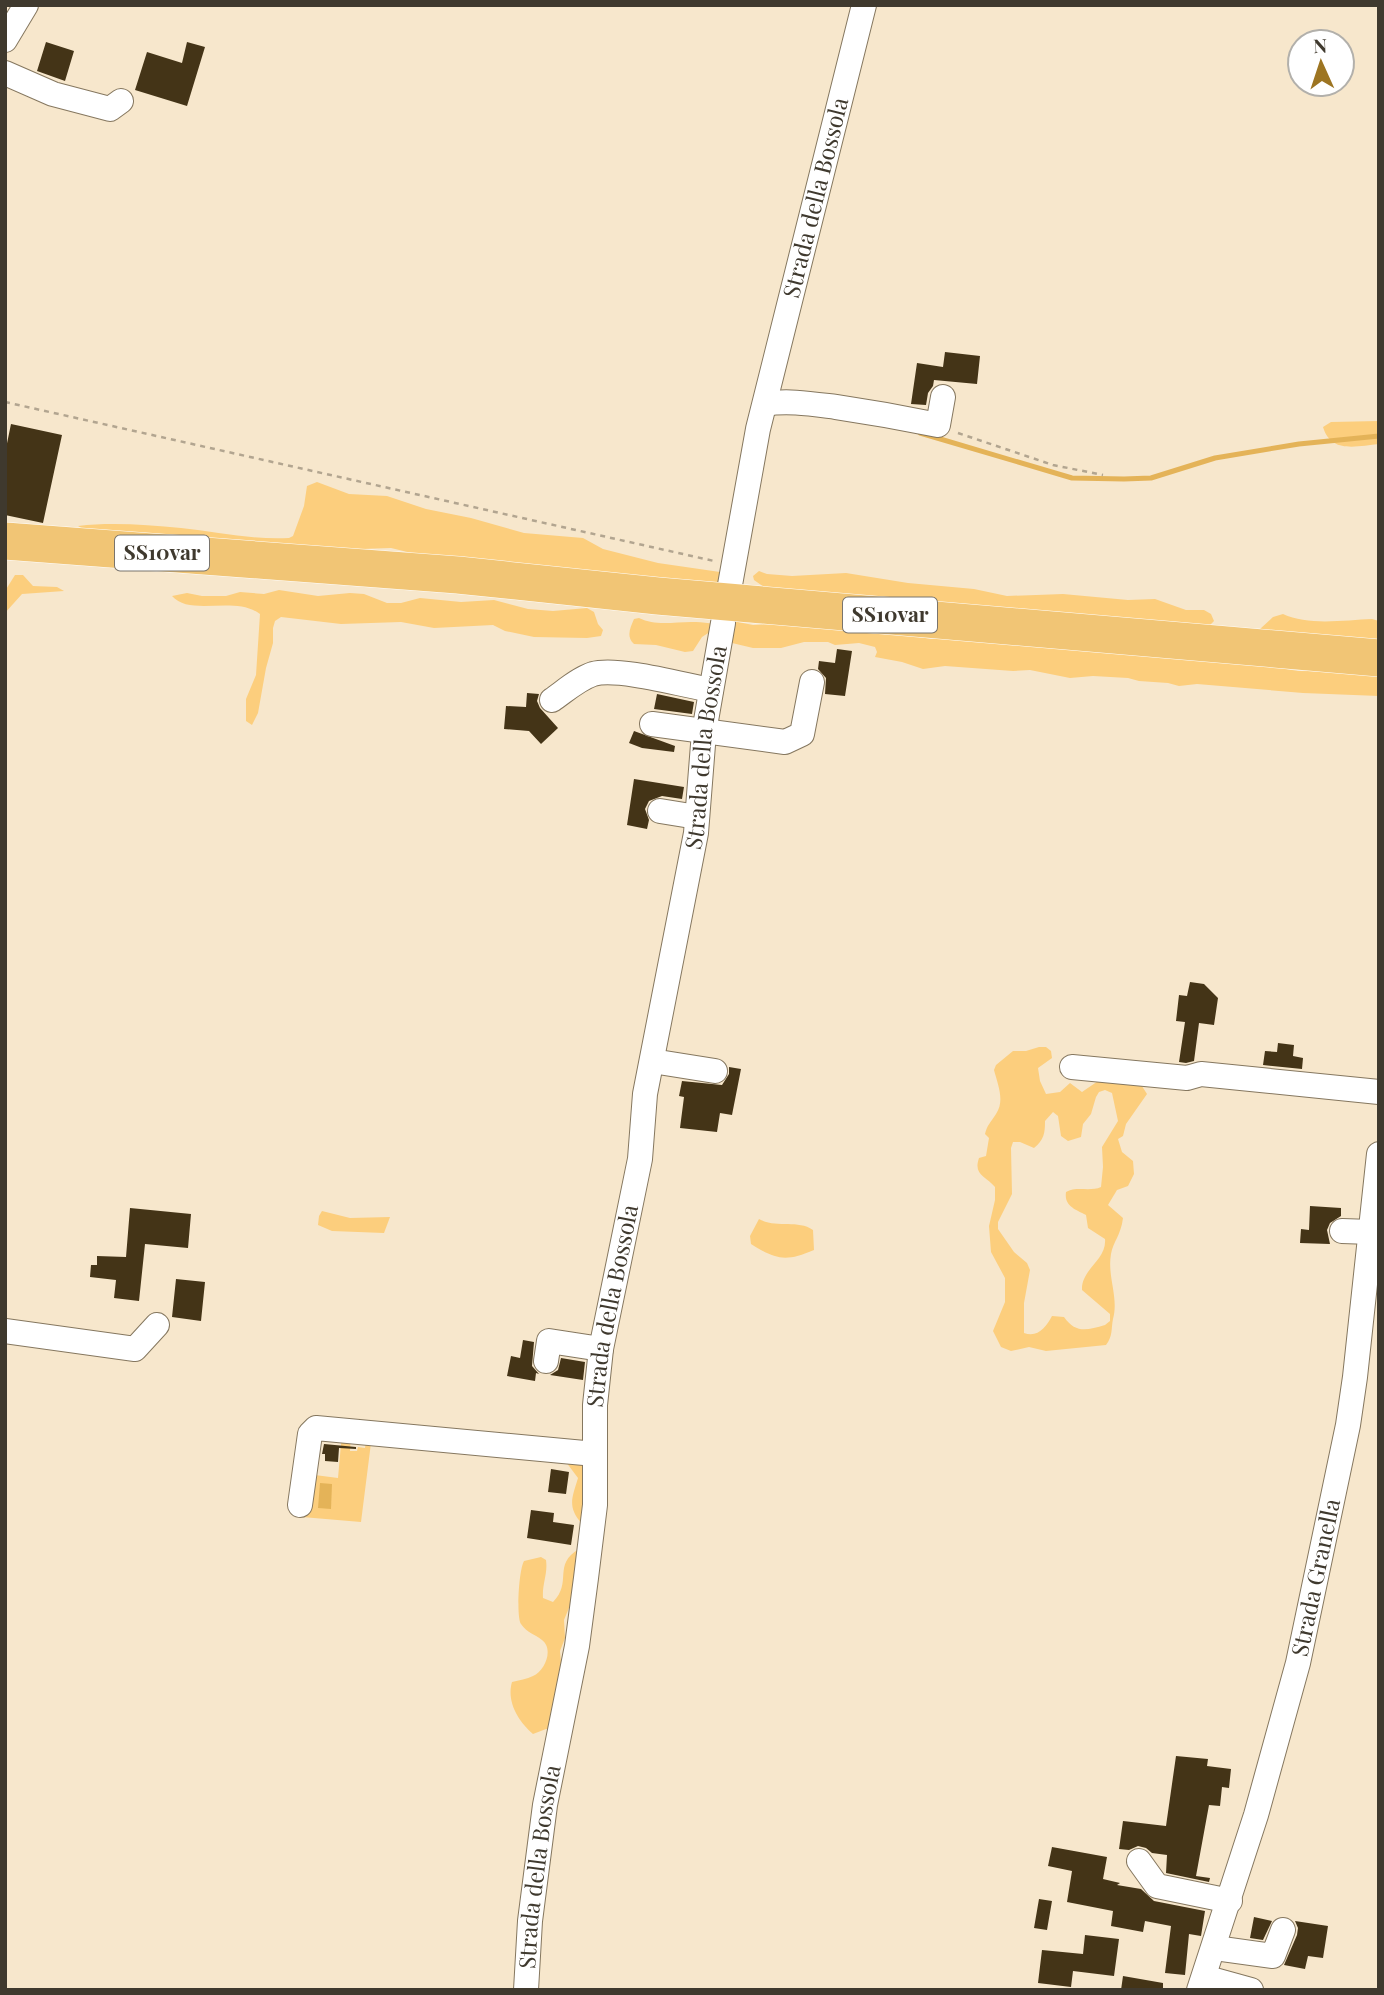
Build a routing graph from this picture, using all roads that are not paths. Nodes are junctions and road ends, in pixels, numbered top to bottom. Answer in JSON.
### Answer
{"nodes":[{"id":1,"x":26,"y":5,"type":"edge"},
{"id":2,"x":864,"y":5,"type":"edge"},
{"id":3,"x":5,"y":40,"type":"edge"},
{"id":4,"x":5,"y":73,"type":"edge"},
{"id":5,"x":76,"y":78,"type":"dead end"},
{"id":6,"x":53,"y":94,"type":"junction"},
{"id":7,"x":121,"y":101,"type":"dead end"},
{"id":8,"x":943,"y":397,"type":"dead end"},
{"id":9,"x":765,"y":404,"type":"junction"},
{"id":10,"x":5,"y":541,"type":"edge"},
{"id":11,"x":81,"y":547,"type":"junction"},
{"id":12,"x":5,"y":563,"type":"edge"},
{"id":13,"x":729,"y":596,"type":"dead end"},
{"id":14,"x":723,"y":624,"type":"dead end"},
{"id":15,"x":1379,"y":658,"type":"edge"},
{"id":16,"x":812,"y":682,"type":"dead end"},
{"id":17,"x":711,"y":690,"type":"junction"},
{"id":18,"x":552,"y":700,"type":"dead end"},
{"id":19,"x":652,"y":724,"type":"dead end"},
{"id":20,"x":704,"y":732,"type":"junction"},
{"id":21,"x":660,"y":811,"type":"dead end"},
{"id":22,"x":697,"y":817,"type":"junction"},
{"id":23,"x":652,"y":1061,"type":"junction"},
{"id":24,"x":1072,"y":1067,"type":"dead end"},
{"id":25,"x":715,"y":1071,"type":"dead end"},
{"id":26,"x":1379,"y":1092,"type":"edge"},
{"id":27,"x":1379,"y":1156,"type":"edge"},
{"id":28,"x":1342,"y":1231,"type":"dead end"},
{"id":29,"x":1371,"y":1232,"type":"junction"},
{"id":30,"x":157,"y":1325,"type":"dead end"},
{"id":31,"x":5,"y":1331,"type":"edge"},
{"id":32,"x":601,"y":1349,"type":"junction"},
{"id":33,"x":546,"y":1361,"type":"dead end"},
{"id":34,"x":595,"y":1454,"type":"junction"},
{"id":35,"x":300,"y":1505,"type":"dead end"},
{"id":36,"x":1139,"y":1861,"type":"dead end"},
{"id":37,"x":1230,"y":1900,"type":"junction"},
{"id":38,"x":1283,"y":1930,"type":"dead end"},
{"id":39,"x":1215,"y":1948,"type":"junction"},
{"id":40,"x":1202,"y":1983,"type":"edge"},
{"id":41,"x":526,"y":1990,"type":"edge"},
{"id":42,"x":1251,"y":1990,"type":"edge"}],
"edges":[{"from":1,"to":3,"type":"street"},
{"from":2,"to":9,"type":"street","name":"Strada della Bossola"},
{"from":4,"to":6,"type":"street"},
{"from":5,"to":6,"type":"street"},
{"from":6,"to":7,"type":"street"},
{"from":8,"to":9,"type":"street"},
{"from":9,"to":13,"type":"street","name":"Strada della Bossola"},
{"from":10,"to":11,"type":"highway","number":"SS10var"},
{"from":11,"to":12,"type":"highway"},
{"from":11,"to":15,"type":"highway","number":"SS10var"},
{"from":14,"to":17,"type":"street","name":"Strada della Bossola"},
{"from":16,"to":20,"type":"street"},
{"from":17,"to":18,"type":"street"},
{"from":17,"to":20,"type":"street","name":"Strada della Bossola"},
{"from":19,"to":20,"type":"street"},
{"from":20,"to":22,"type":"street","name":"Strada della Bossola"},
{"from":21,"to":22,"type":"street"},
{"from":22,"to":23,"type":"street","name":"Strada della Bossola"},
{"from":23,"to":25,"type":"street"},
{"from":23,"to":32,"type":"street","name":"Strada della Bossola"},
{"from":24,"to":26,"type":"street"},
{"from":27,"to":29,"type":"street","name":"Strada Granella"},
{"from":28,"to":29,"type":"street"},
{"from":29,"to":37,"type":"street","name":"Strada Granella"},
{"from":30,"to":31,"type":"street"},
{"from":32,"to":33,"type":"street"},
{"from":32,"to":34,"type":"street","name":"Strada della Bossola"},
{"from":34,"to":35,"type":"street"},
{"from":34,"to":41,"type":"street","name":"Strada della Bossola"},
{"from":36,"to":37,"type":"street"},
{"from":37,"to":39,"type":"street","name":"Strada Granella"},
{"from":38,"to":39,"type":"street"},
{"from":39,"to":40,"type":"street","name":"Strada Granella"},
{"from":40,"to":42,"type":"street"}]}
